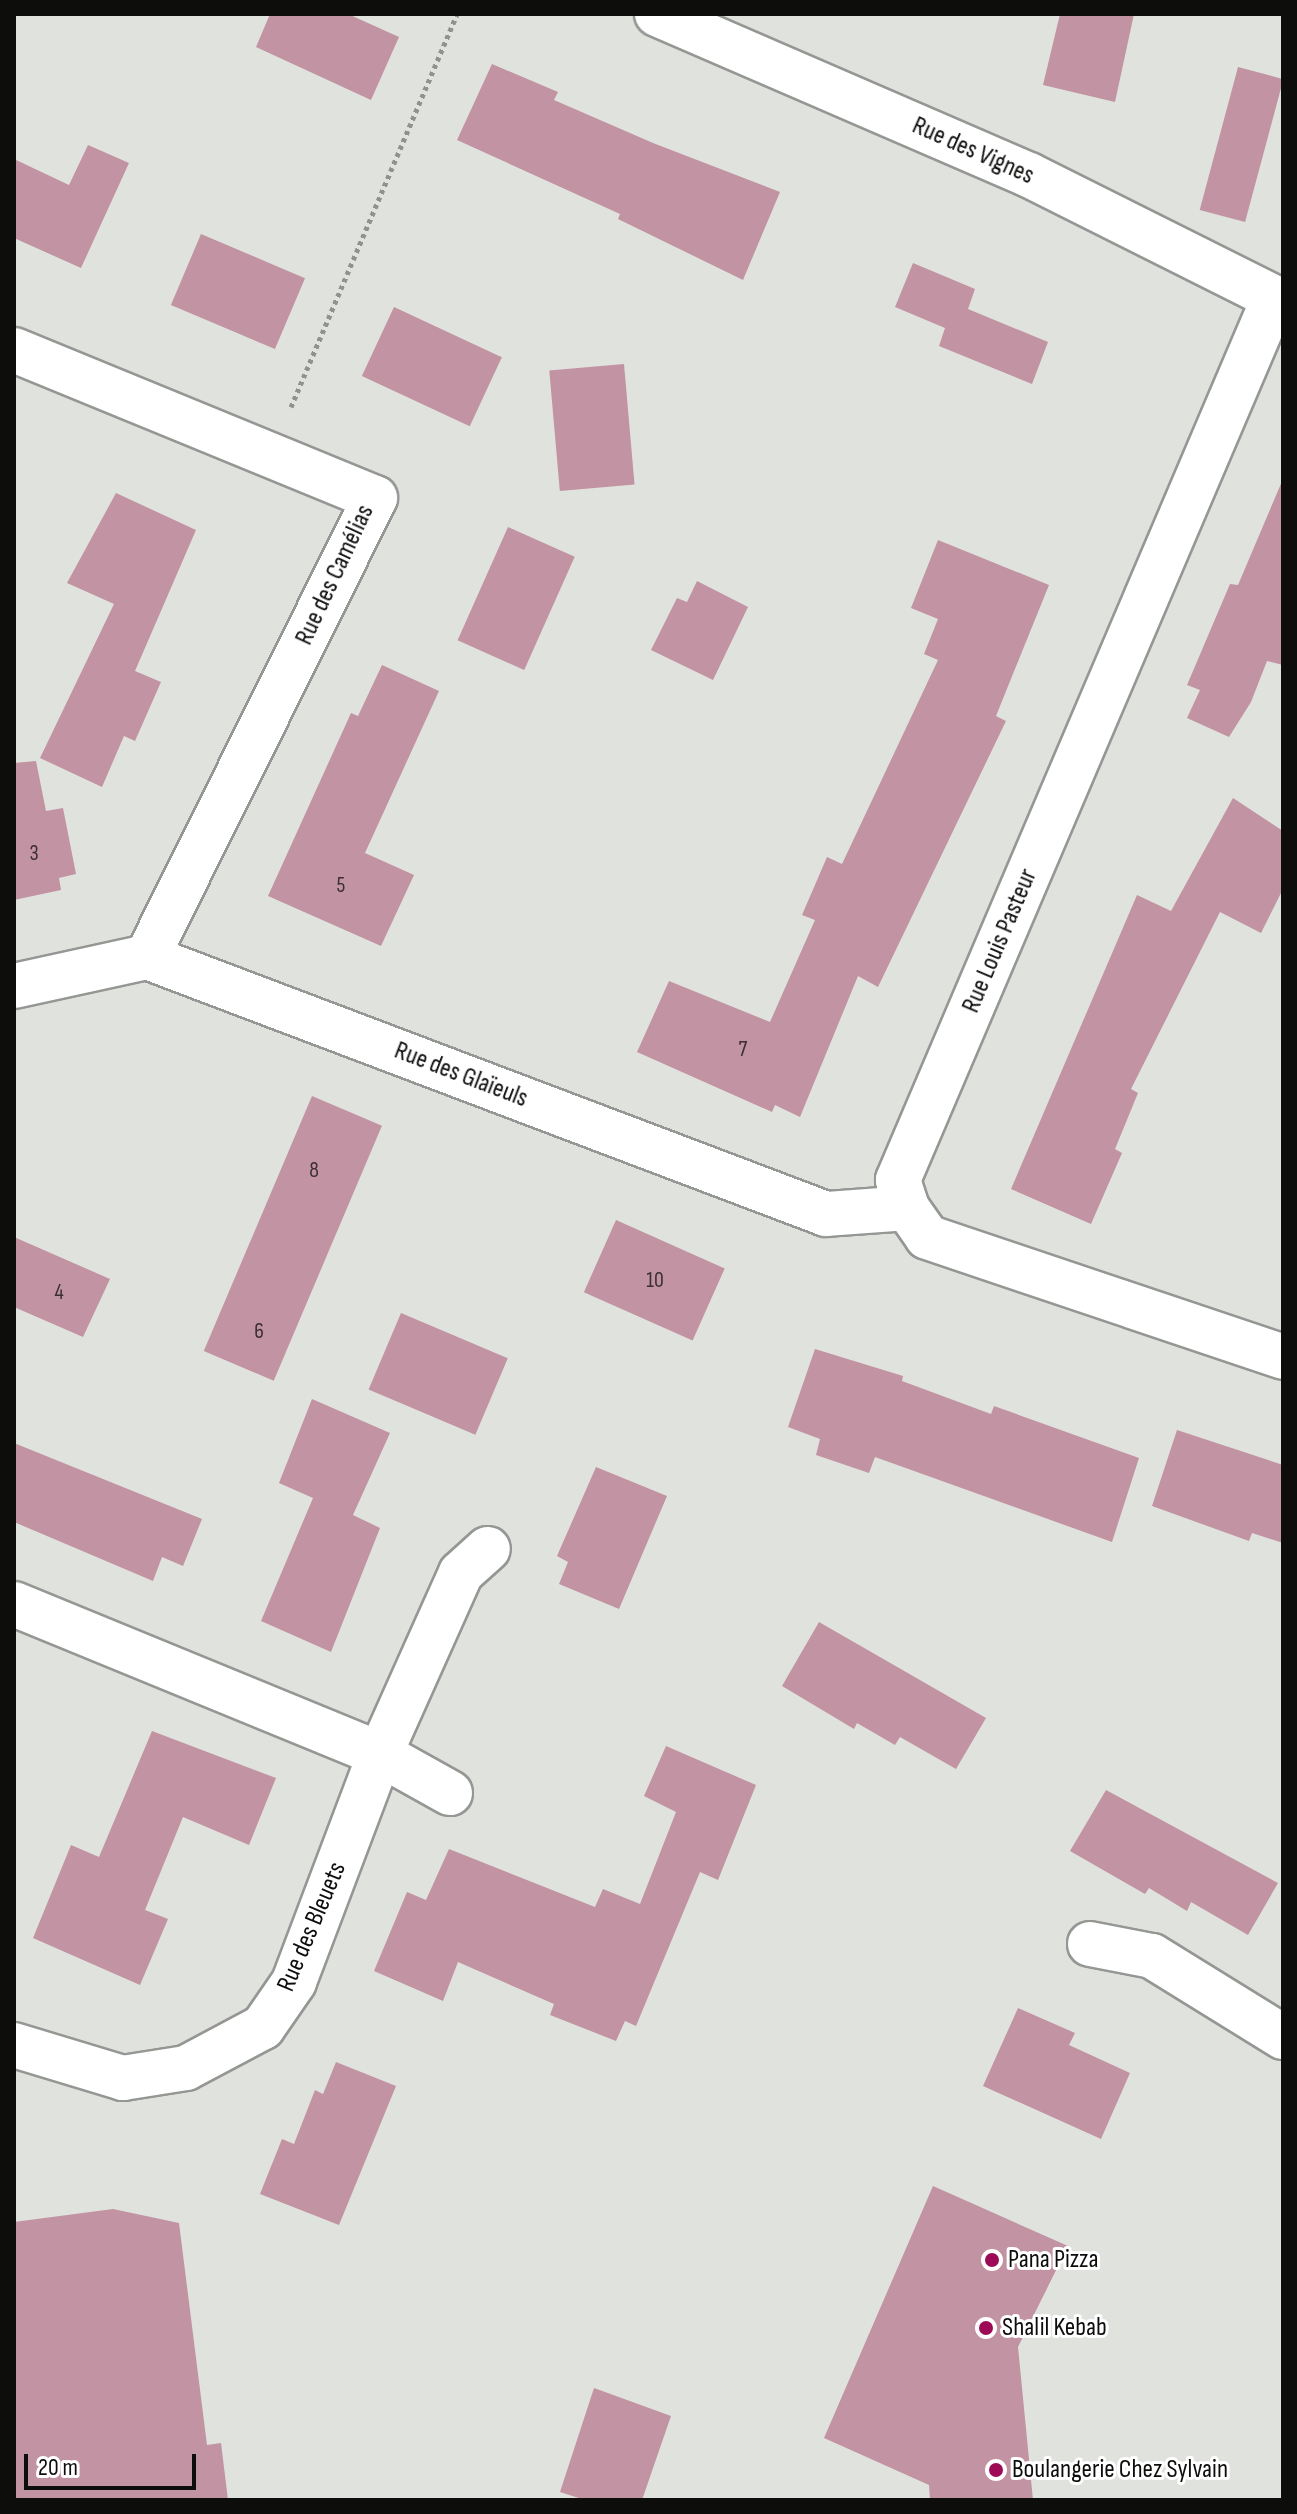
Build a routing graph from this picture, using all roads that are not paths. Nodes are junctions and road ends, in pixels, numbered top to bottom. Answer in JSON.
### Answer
{"nodes":[{"id":1,"x":657,"y":14,"type":"edge"},
{"id":2,"x":1279,"y":300,"type":"edge"},
{"id":3,"x":14,"y":350,"type":"edge"},
{"id":4,"x":147,"y":957,"type":"junction"},
{"id":5,"x":14,"y":986,"type":"edge"},
{"id":6,"x":907,"y":1208,"type":"junction"},
{"id":7,"x":1283,"y":1357,"type":"edge"},
{"id":8,"x":488,"y":1549,"type":"dead end"},
{"id":9,"x":14,"y":1604,"type":"edge"},
{"id":10,"x":380,"y":1754,"type":"junction"},
{"id":11,"x":450,"y":1793,"type":"dead end"},
{"id":12,"x":1090,"y":1944,"type":"dead end"},
{"id":13,"x":1283,"y":2037,"type":"edge"},
{"id":14,"x":14,"y":2045,"type":"edge"}],
"edges":[{"from":1,"to":2,"type":"street","name":"Rue des Vignes"},
{"from":2,"to":6,"type":"street","name":"Rue Louis Pasteur"},
{"from":3,"to":4,"type":"street","name":"Rue des Camélias"},
{"from":4,"to":5,"type":"street"},
{"from":4,"to":6,"type":"street","name":"Rue des Glaïeuls"},
{"from":6,"to":7,"type":"street"},
{"from":8,"to":10,"type":"street","name":"Rue des Bleuets"},
{"from":9,"to":10,"type":"street"},
{"from":10,"to":11,"type":"street"},
{"from":10,"to":14,"type":"street","name":"Rue des Bleuets"},
{"from":12,"to":13,"type":"street"}]}
